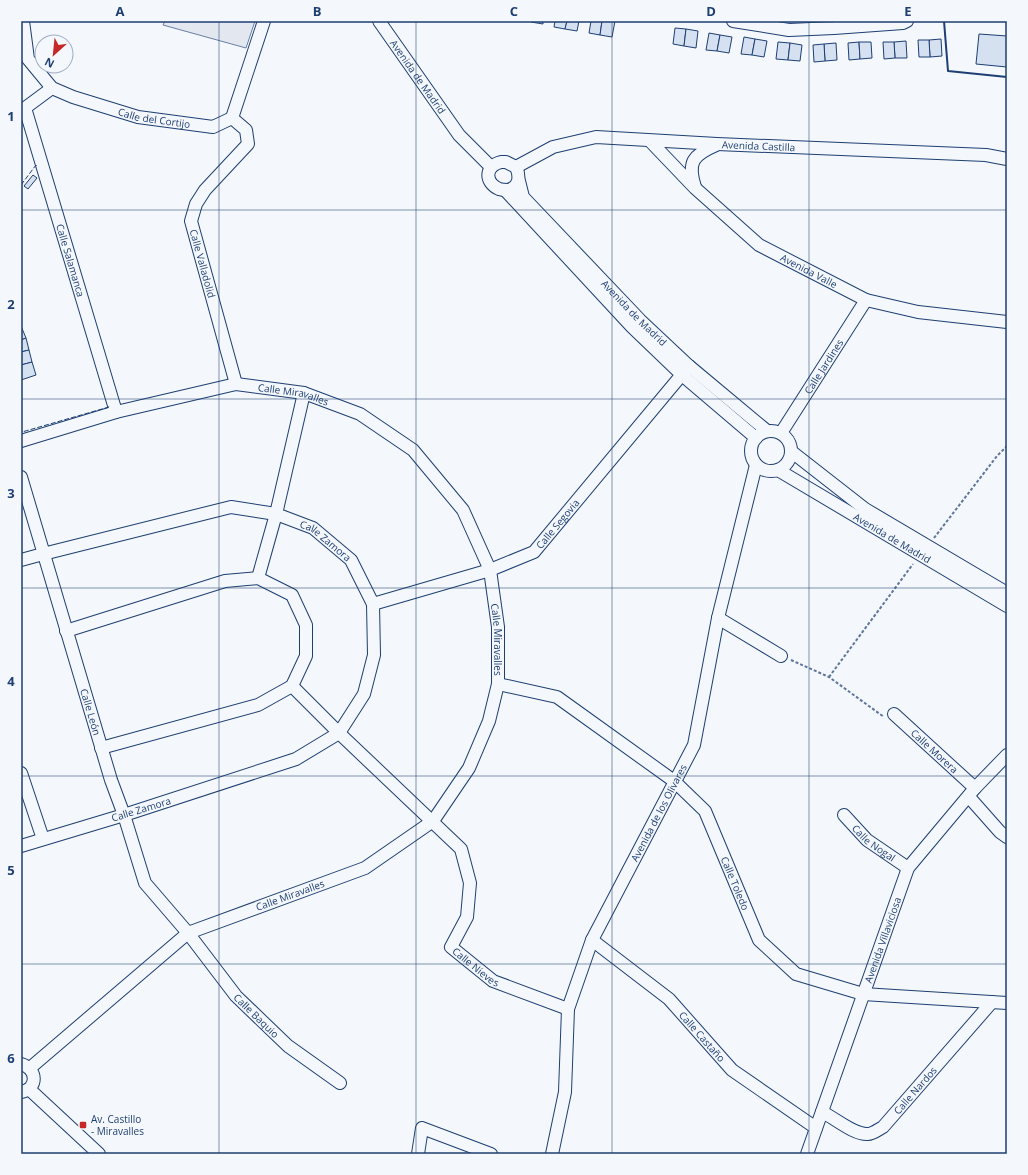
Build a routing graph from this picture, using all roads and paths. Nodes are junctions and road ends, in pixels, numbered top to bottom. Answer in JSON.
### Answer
{"nodes":[{"id":1,"x":23,"y":21,"type":"edge"},
{"id":2,"x":264,"y":21,"type":"edge"},
{"id":3,"x":379,"y":21,"type":"edge"},
{"id":4,"x":733,"y":21,"type":"edge"},
{"id":5,"x":903,"y":22,"type":"edge"},
{"id":6,"x":836,"y":24,"type":"edge"},
{"id":7,"x":52,"y":88,"type":"junction"},
{"id":8,"x":23,"y":110,"type":"edge"},
{"id":9,"x":232,"y":118,"type":"junction"},
{"id":10,"x":650,"y":141,"type":"junction"},
{"id":11,"x":717,"y":144,"type":"junction"},
{"id":12,"x":1007,"y":159,"type":"edge"},
{"id":13,"x":491,"y":167,"type":"junction"},
{"id":14,"x":516,"y":167,"type":"junction"},
{"id":15,"x":519,"y":181,"type":"junction"},
{"id":16,"x":695,"y":188,"type":"junction"},
{"id":17,"x":506,"y":190,"type":"junction"},
{"id":18,"x":866,"y":300,"type":"junction"},
{"id":19,"x":1007,"y":322,"type":"edge"},
{"id":20,"x":685,"y":370,"type":"junction"},
{"id":21,"x":236,"y":384,"type":"junction"},
{"id":22,"x":304,"y":394,"type":"junction"},
{"id":23,"x":116,"y":412,"type":"junction"},
{"id":24,"x":767,"y":431,"type":"junction"},
{"id":25,"x":781,"y":433,"type":"junction"},
{"id":26,"x":756,"y":438,"type":"junction"},
{"id":27,"x":21,"y":441,"type":"edge"},
{"id":28,"x":1007,"y":446,"type":"edge"},
{"id":29,"x":792,"y":452,"type":"junction"},
{"id":30,"x":756,"y":465,"type":"junction"},
{"id":31,"x":778,"y":470,"type":"junction"},
{"id":32,"x":21,"y":477,"type":"edge"},
{"id":33,"x":276,"y":514,"type":"junction"},
{"id":34,"x":924,"y":551,"type":"junction"},
{"id":35,"x":43,"y":554,"type":"junction"},
{"id":36,"x":21,"y":560,"type":"edge"},
{"id":37,"x":490,"y":570,"type":"junction"},
{"id":38,"x":258,"y":578,"type":"junction"},
{"id":39,"x":1007,"y":593,"type":"edge"},
{"id":40,"x":373,"y":604,"type":"junction"},
{"id":41,"x":1007,"y":606,"type":"edge"},
{"id":42,"x":718,"y":618,"type":"junction"},
{"id":43,"x":66,"y":631,"type":"junction"},
{"id":44,"x":781,"y":656,"type":"joint"},
{"id":45,"x":829,"y":677,"type":"junction"},
{"id":46,"x":498,"y":684,"type":"junction"},
{"id":47,"x":292,"y":686,"type":"junction"},
{"id":48,"x":897,"y":717,"type":"joint"},
{"id":49,"x":339,"y":733,"type":"junction"},
{"id":50,"x":101,"y":748,"type":"junction"},
{"id":51,"x":1007,"y":755,"type":"edge"},
{"id":52,"x":21,"y":773,"type":"edge"},
{"id":53,"x":674,"y":781,"type":"junction"},
{"id":54,"x":972,"y":792,"type":"junction"},
{"id":55,"x":844,"y":814,"type":"dead end"},
{"id":56,"x":124,"y":815,"type":"junction"},
{"id":57,"x":433,"y":821,"type":"junction"},
{"id":58,"x":1007,"y":837,"type":"edge"},
{"id":59,"x":43,"y":839,"type":"junction"},
{"id":60,"x":21,"y":846,"type":"edge"},
{"id":61,"x":908,"y":868,"type":"junction"},
{"id":62,"x":188,"y":933,"type":"junction"},
{"id":63,"x":592,"y":940,"type":"junction"},
{"id":64,"x":863,"y":994,"type":"junction"},
{"id":65,"x":992,"y":1002,"type":"junction"},
{"id":66,"x":1007,"y":1003,"type":"edge"},
{"id":67,"x":568,"y":1009,"type":"junction"},
{"id":68,"x":25,"y":1066,"type":"edge"},
{"id":69,"x":340,"y":1083,"type":"dead end"},
{"id":70,"x":25,"y":1090,"type":"edge"},
{"id":71,"x":822,"y":1112,"type":"junction"},
{"id":72,"x":816,"y":1128,"type":"junction"},
{"id":73,"x":99,"y":1154,"type":"edge"},
{"id":74,"x":418,"y":1154,"type":"edge"},
{"id":75,"x":491,"y":1154,"type":"edge"},
{"id":76,"x":552,"y":1154,"type":"edge"},
{"id":77,"x":807,"y":1154,"type":"edge"}],
"edges":[{"from":1,"to":7,"type":"street","name":"Calle del Cortijo"},
{"from":2,"to":9,"type":"street"},
{"from":3,"to":13,"type":"street","name":"Avenida de Madrid"},
{"from":4,"to":6,"type":"street"},
{"from":5,"to":6,"type":"street"},
{"from":7,"to":8,"type":"street"},
{"from":7,"to":9,"type":"street","name":"Calle del Cortijo"},
{"from":8,"to":23,"type":"street","name":"Calle Salamanca"},
{"from":9,"to":21,"type":"street","name":"Calle Valladolid"},
{"from":10,"to":11,"type":"street","name":"Avenida Castilla"},
{"from":10,"to":14,"type":"street","name":"Avenida Castilla"},
{"from":10,"to":16,"type":"street","name":"Avenida Valle"},
{"from":11,"to":12,"type":"street","name":"Avenida Castilla"},
{"from":11,"to":16,"type":"street"},
{"from":13,"to":14,"type":"street"},
{"from":13,"to":17,"type":"street"},
{"from":14,"to":15,"type":"street"},
{"from":15,"to":17,"type":"street"},
{"from":15,"to":20,"type":"street","name":"Avenida de Madrid"},
{"from":16,"to":18,"type":"street","name":"Avenida Valle"},
{"from":17,"to":20,"type":"street","name":"Avenida de Madrid"},
{"from":18,"to":19,"type":"street","name":"Avenida Valle"},
{"from":18,"to":25,"type":"street","name":"Calle Jardines"},
{"from":20,"to":24,"type":"street","name":"Avenida de Madrid"},
{"from":20,"to":26,"type":"street","name":"Avenida de Madrid"},
{"from":20,"to":37,"type":"street","name":"Calle Segovia"},
{"from":21,"to":22,"type":"street","name":"Calle Miravalles"},
{"from":21,"to":23,"type":"street","name":"Calle Miravalles"},
{"from":22,"to":33,"type":"street"},
{"from":22,"to":37,"type":"street","name":"Calle Miravalles"},
{"from":23,"to":27,"type":"street","name":"Calle Miravalles"},
{"from":24,"to":25,"type":"street"},
{"from":24,"to":26,"type":"street"},
{"from":25,"to":29,"type":"street"},
{"from":26,"to":30,"type":"street"},
{"from":28,"to":34,"type":"path"},
{"from":29,"to":31,"type":"street"},
{"from":29,"to":34,"type":"street","name":"Avenida de Madrid"},
{"from":30,"to":31,"type":"street"},
{"from":30,"to":42,"type":"street","name":"Avenida de los Olivares"},
{"from":31,"to":34,"type":"street","name":"Avenida de Madrid"},
{"from":32,"to":35,"type":"street","name":"Calle León"},
{"from":33,"to":35,"type":"street","name":"Calle Zamora"},
{"from":33,"to":38,"type":"street"},
{"from":33,"to":40,"type":"street","name":"Calle Zamora"},
{"from":34,"to":39,"type":"street","name":"Avenida de Madrid"},
{"from":34,"to":41,"type":"street","name":"Avenida de Madrid"},
{"from":34,"to":45,"type":"path"},
{"from":35,"to":36,"type":"street","name":"Calle Zamora"},
{"from":35,"to":43,"type":"street","name":"Calle León"},
{"from":37,"to":40,"type":"street","name":"Calle Segovia"},
{"from":37,"to":46,"type":"street","name":"Calle Miravalles"},
{"from":38,"to":43,"type":"street"},
{"from":38,"to":47,"type":"street"},
{"from":40,"to":49,"type":"street","name":"Calle Zamora"},
{"from":42,"to":44,"type":"street"},
{"from":42,"to":53,"type":"street","name":"Avenida de los Olivares"},
{"from":43,"to":50,"type":"street","name":"Calle León"},
{"from":44,"to":45,"type":"path"},
{"from":45,"to":48,"type":"path"},
{"from":46,"to":53,"type":"street","name":"Calle Toledo"},
{"from":46,"to":57,"type":"street","name":"Calle Miravalles"},
{"from":47,"to":49,"type":"street"},
{"from":47,"to":50,"type":"street"},
{"from":48,"to":54,"type":"street","name":"Calle Morera"},
{"from":49,"to":56,"type":"street","name":"Calle Zamora"},
{"from":49,"to":57,"type":"street"},
{"from":50,"to":56,"type":"street","name":"Calle León"},
{"from":51,"to":54,"type":"street","name":"Avenida Villaviciosa"},
{"from":52,"to":59,"type":"street"},
{"from":53,"to":63,"type":"street","name":"Avenida de los Olivares"},
{"from":53,"to":64,"type":"street","name":"Calle Toledo"},
{"from":54,"to":58,"type":"street","name":"Calle Morera"},
{"from":54,"to":61,"type":"street","name":"Avenida Villaviciosa"},
{"from":55,"to":61,"type":"street","name":"Calle Nogal"},
{"from":56,"to":59,"type":"street","name":"Calle Zamora"},
{"from":56,"to":62,"type":"street","name":"Calle León"},
{"from":57,"to":62,"type":"street","name":"Calle Miravalles"},
{"from":57,"to":67,"type":"street","name":"Calle Nieves"},
{"from":59,"to":60,"type":"street","name":"Calle Zamora"},
{"from":61,"to":64,"type":"street","name":"Avenida Villaviciosa"},
{"from":62,"to":68,"type":"street","name":"Calle Miravalles"},
{"from":62,"to":69,"type":"street","name":"Calle Baquio"},
{"from":63,"to":67,"type":"street","name":"Avenida de los Olivares"},
{"from":63,"to":72,"type":"street","name":"Calle Castaño"},
{"from":64,"to":65,"type":"street","name":"Calle Toledo"},
{"from":64,"to":71,"type":"street","name":"Avenida Villaviciosa"},
{"from":65,"to":66,"type":"street","name":"Calle Toledo"},
{"from":65,"to":71,"type":"street","name":"Calle Nardos"},
{"from":67,"to":76,"type":"street","name":"Avenida de los Olivares"},
{"from":68,"to":70,"type":"street"},
{"from":70,"to":73,"type":"street"},
{"from":71,"to":72,"type":"street","name":"Avenida Villaviciosa"},
{"from":72,"to":77,"type":"street","name":"Avenida Villaviciosa"},
{"from":74,"to":75,"type":"street"}]}
